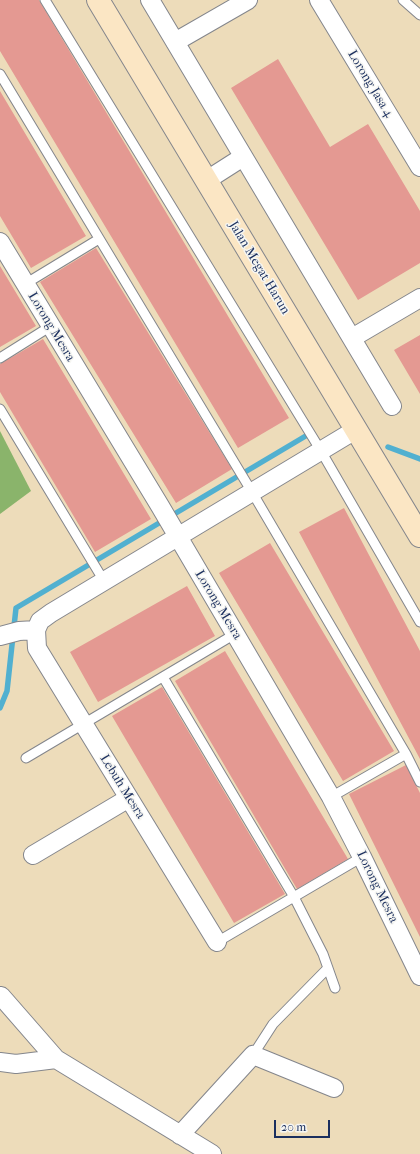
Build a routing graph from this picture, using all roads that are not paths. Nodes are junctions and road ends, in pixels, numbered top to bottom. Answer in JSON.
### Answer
{"nodes":[{"id":1,"x":45,"y":0,"type":"edge"},
{"id":2,"x":98,"y":0,"type":"edge"},
{"id":3,"x":150,"y":0,"type":"edge"},
{"id":4,"x":248,"y":0,"type":"edge"},
{"id":5,"x":319,"y":0,"type":"edge"},
{"id":6,"x":403,"y":0,"type":"edge"},
{"id":7,"x":420,"y":15,"type":"edge"},
{"id":8,"x":175,"y":42,"type":"junction"},
{"id":9,"x":0,"y":74,"type":"edge"},
{"id":10,"x":243,"y":157,"type":"junction"},
{"id":11,"x":420,"y":167,"type":"edge"},
{"id":12,"x":207,"y":180,"type":"junction"},
{"id":13,"x":99,"y":240,"type":"junction"},
{"id":14,"x":0,"y":242,"type":"edge"},
{"id":15,"x":25,"y":284,"type":"junction"},
{"id":16,"x":420,"y":298,"type":"edge"},
{"id":17,"x":51,"y":326,"type":"junction"},
{"id":18,"x":352,"y":338,"type":"junction"},
{"id":19,"x":0,"y":358,"type":"edge"},
{"id":20,"x":392,"y":406,"type":"dead end"},
{"id":21,"x":0,"y":409,"type":"edge"},
{"id":22,"x":357,"y":429,"type":"junction"},
{"id":23,"x":321,"y":451,"type":"junction"},
{"id":24,"x":247,"y":485,"type":"junction"},
{"id":25,"x":174,"y":531,"type":"junction"},
{"id":26,"x":420,"y":536,"type":"edge"},
{"id":27,"x":100,"y":574,"type":"junction"},
{"id":28,"x":420,"y":622,"type":"edge"},
{"id":29,"x":15,"y":633,"type":"edge"},
{"id":30,"x":235,"y":634,"type":"junction"},
{"id":31,"x":163,"y":677,"type":"junction"},
{"id":32,"x":83,"y":724,"type":"junction"},
{"id":33,"x":406,"y":754,"type":"junction"},
{"id":34,"x":26,"y":758,"type":"dead end"},
{"id":35,"x":420,"y":782,"type":"edge"},
{"id":36,"x":331,"y":797,"type":"junction"},
{"id":37,"x":129,"y":798,"type":"junction"},
{"id":38,"x":33,"y":855,"type":"dead end"},
{"id":39,"x":362,"y":857,"type":"junction"},
{"id":40,"x":294,"y":897,"type":"junction"},
{"id":41,"x":217,"y":942,"type":"joint"},
{"id":42,"x":328,"y":968,"type":"junction"},
{"id":43,"x":420,"y":976,"type":"edge"},
{"id":44,"x":335,"y":988,"type":"dead end"},
{"id":45,"x":1,"y":996,"type":"edge"},
{"id":46,"x":253,"y":1055,"type":"junction"},
{"id":47,"x":56,"y":1059,"type":"junction"},
{"id":48,"x":0,"y":1062,"type":"edge"},
{"id":49,"x":334,"y":1088,"type":"dead end"},
{"id":50,"x":180,"y":1135,"type":"junction"},
{"id":51,"x":212,"y":1154,"type":"edge"}],
"edges":[{"from":1,"to":23,"type":"lane"},
{"from":2,"to":12,"type":"street","name":"Jalan Megat Harun"},
{"from":3,"to":8,"type":"street"},
{"from":4,"to":8,"type":"street"},
{"from":5,"to":11,"type":"street","name":"Lorong Jasa 4"},
{"from":6,"to":7,"type":"lane"},
{"from":8,"to":10,"type":"street"},
{"from":9,"to":13,"type":"lane"},
{"from":10,"to":12,"type":"street"},
{"from":10,"to":18,"type":"street"},
{"from":12,"to":22,"type":"street","name":"Jalan Megat Harun"},
{"from":13,"to":15,"type":"lane"},
{"from":13,"to":24,"type":"lane"},
{"from":14,"to":15,"type":"street","name":"Lorong Mesra"},
{"from":15,"to":17,"type":"street","name":"Lorong Mesra"},
{"from":16,"to":18,"type":"street"},
{"from":17,"to":19,"type":"lane"},
{"from":17,"to":25,"type":"street","name":"Lorong Mesra"},
{"from":18,"to":20,"type":"street"},
{"from":21,"to":27,"type":"lane"},
{"from":22,"to":23,"type":"street"},
{"from":22,"to":26,"type":"street","name":"Jalan Megat Harun"},
{"from":23,"to":24,"type":"street"},
{"from":23,"to":28,"type":"lane"},
{"from":24,"to":25,"type":"street"},
{"from":24,"to":33,"type":"lane"},
{"from":25,"to":27,"type":"street"},
{"from":25,"to":30,"type":"street","name":"Lorong Mesra"},
{"from":27,"to":29,"type":"street"},
{"from":29,"to":32,"type":"street","name":"Lebuh Mesra"},
{"from":30,"to":31,"type":"lane"},
{"from":30,"to":36,"type":"street","name":"Lorong Mesra"},
{"from":31,"to":32,"type":"lane"},
{"from":31,"to":40,"type":"lane"},
{"from":32,"to":34,"type":"lane"},
{"from":32,"to":37,"type":"street","name":"Lebuh Mesra"},
{"from":33,"to":35,"type":"lane"},
{"from":33,"to":36,"type":"lane"},
{"from":36,"to":39,"type":"street","name":"Lorong Mesra"},
{"from":37,"to":38,"type":"street"},
{"from":37,"to":41,"type":"street","name":"Lebuh Mesra"},
{"from":39,"to":40,"type":"lane"},
{"from":39,"to":43,"type":"street","name":"Lorong Mesra"},
{"from":40,"to":41,"type":"lane"},
{"from":40,"to":42,"type":"lane"},
{"from":42,"to":44,"type":"lane"},
{"from":42,"to":46,"type":"lane"},
{"from":45,"to":47,"type":"street"},
{"from":46,"to":49,"type":"street"},
{"from":46,"to":50,"type":"street"},
{"from":47,"to":48,"type":"street"},
{"from":47,"to":50,"type":"street"},
{"from":50,"to":51,"type":"street"}]}
